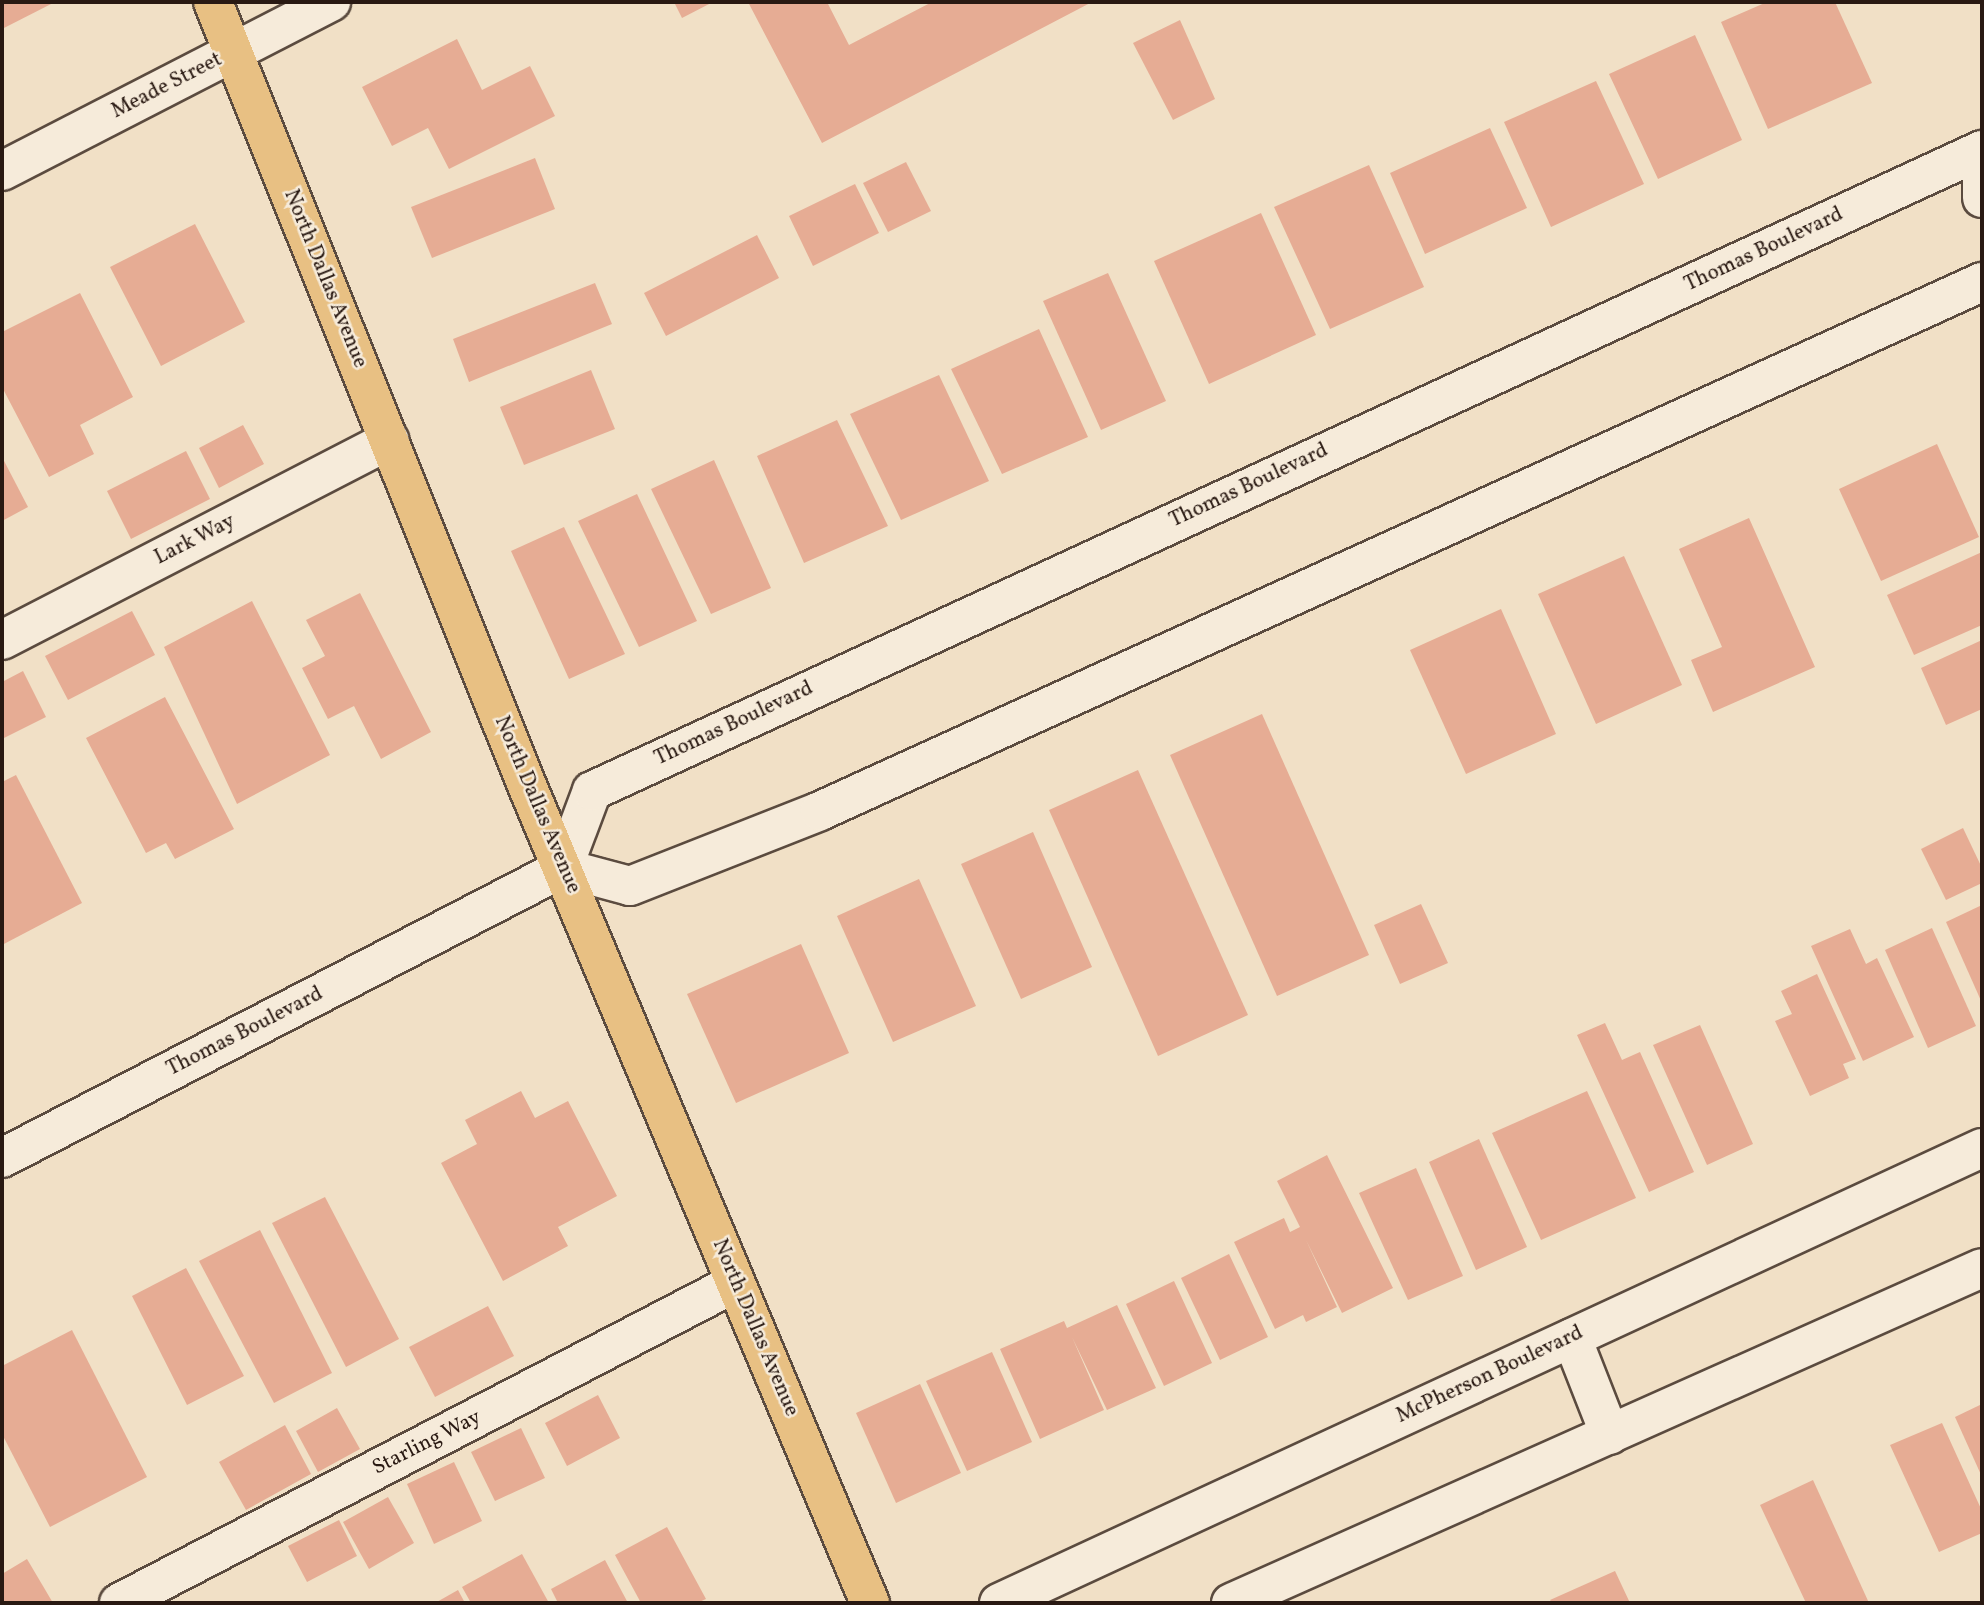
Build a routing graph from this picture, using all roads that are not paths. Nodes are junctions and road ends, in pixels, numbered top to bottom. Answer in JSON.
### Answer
{"nodes":[{"id":1,"x":213,"y":2,"type":"edge"},
{"id":2,"x":331,"y":2,"type":"edge"},
{"id":3,"x":234,"y":52,"type":"junction"},
{"id":4,"x":1982,"y":150,"type":"edge"},
{"id":5,"x":2,"y":171,"type":"edge"},
{"id":6,"x":1982,"y":175,"type":"edge"},
{"id":7,"x":1982,"y":198,"type":"edge"},
{"id":8,"x":1982,"y":282,"type":"edge"},
{"id":9,"x":389,"y":440,"type":"junction"},
{"id":10,"x":2,"y":640,"type":"edge"},
{"id":11,"x":563,"y":868,"type":"junction"},
{"id":12,"x":1982,"y":1148,"type":"edge"},
{"id":13,"x":2,"y":1158,"type":"edge"},
{"id":14,"x":1982,"y":1268,"type":"edge"},
{"id":15,"x":735,"y":1283,"type":"junction"},
{"id":16,"x":1572,"y":1338,"type":"junction"},
{"id":17,"x":1610,"y":1435,"type":"junction"},
{"id":18,"x":119,"y":1603,"type":"edge"},
{"id":19,"x":870,"y":1603,"type":"edge"},
{"id":20,"x":999,"y":1603,"type":"edge"},
{"id":21,"x":1231,"y":1603,"type":"edge"}],
"edges":[{"from":1,"to":3,"type":"main road","name":"North Dallas Avenue"},
{"from":2,"to":3,"type":"street","name":"Meade Street"},
{"from":3,"to":5,"type":"street","name":"Meade Street"},
{"from":3,"to":9,"type":"main road","name":"North Dallas Avenue"},
{"from":4,"to":11,"type":"street","name":"Thomas Boulevard"},
{"from":6,"to":7,"type":"street"},
{"from":8,"to":11,"type":"street"},
{"from":9,"to":10,"type":"street","name":"Lark Way"},
{"from":9,"to":11,"type":"main road","name":"North Dallas Avenue"},
{"from":11,"to":13,"type":"street","name":"Thomas Boulevard"},
{"from":11,"to":15,"type":"main road","name":"North Dallas Avenue"},
{"from":12,"to":16,"type":"street","name":"McPherson Boulevard"},
{"from":14,"to":17,"type":"street"},
{"from":15,"to":18,"type":"street","name":"Starling Way"},
{"from":15,"to":19,"type":"main road","name":"North Dallas Avenue"},
{"from":16,"to":17,"type":"street"},
{"from":16,"to":20,"type":"street","name":"McPherson Boulevard"},
{"from":17,"to":21,"type":"street"}]}
